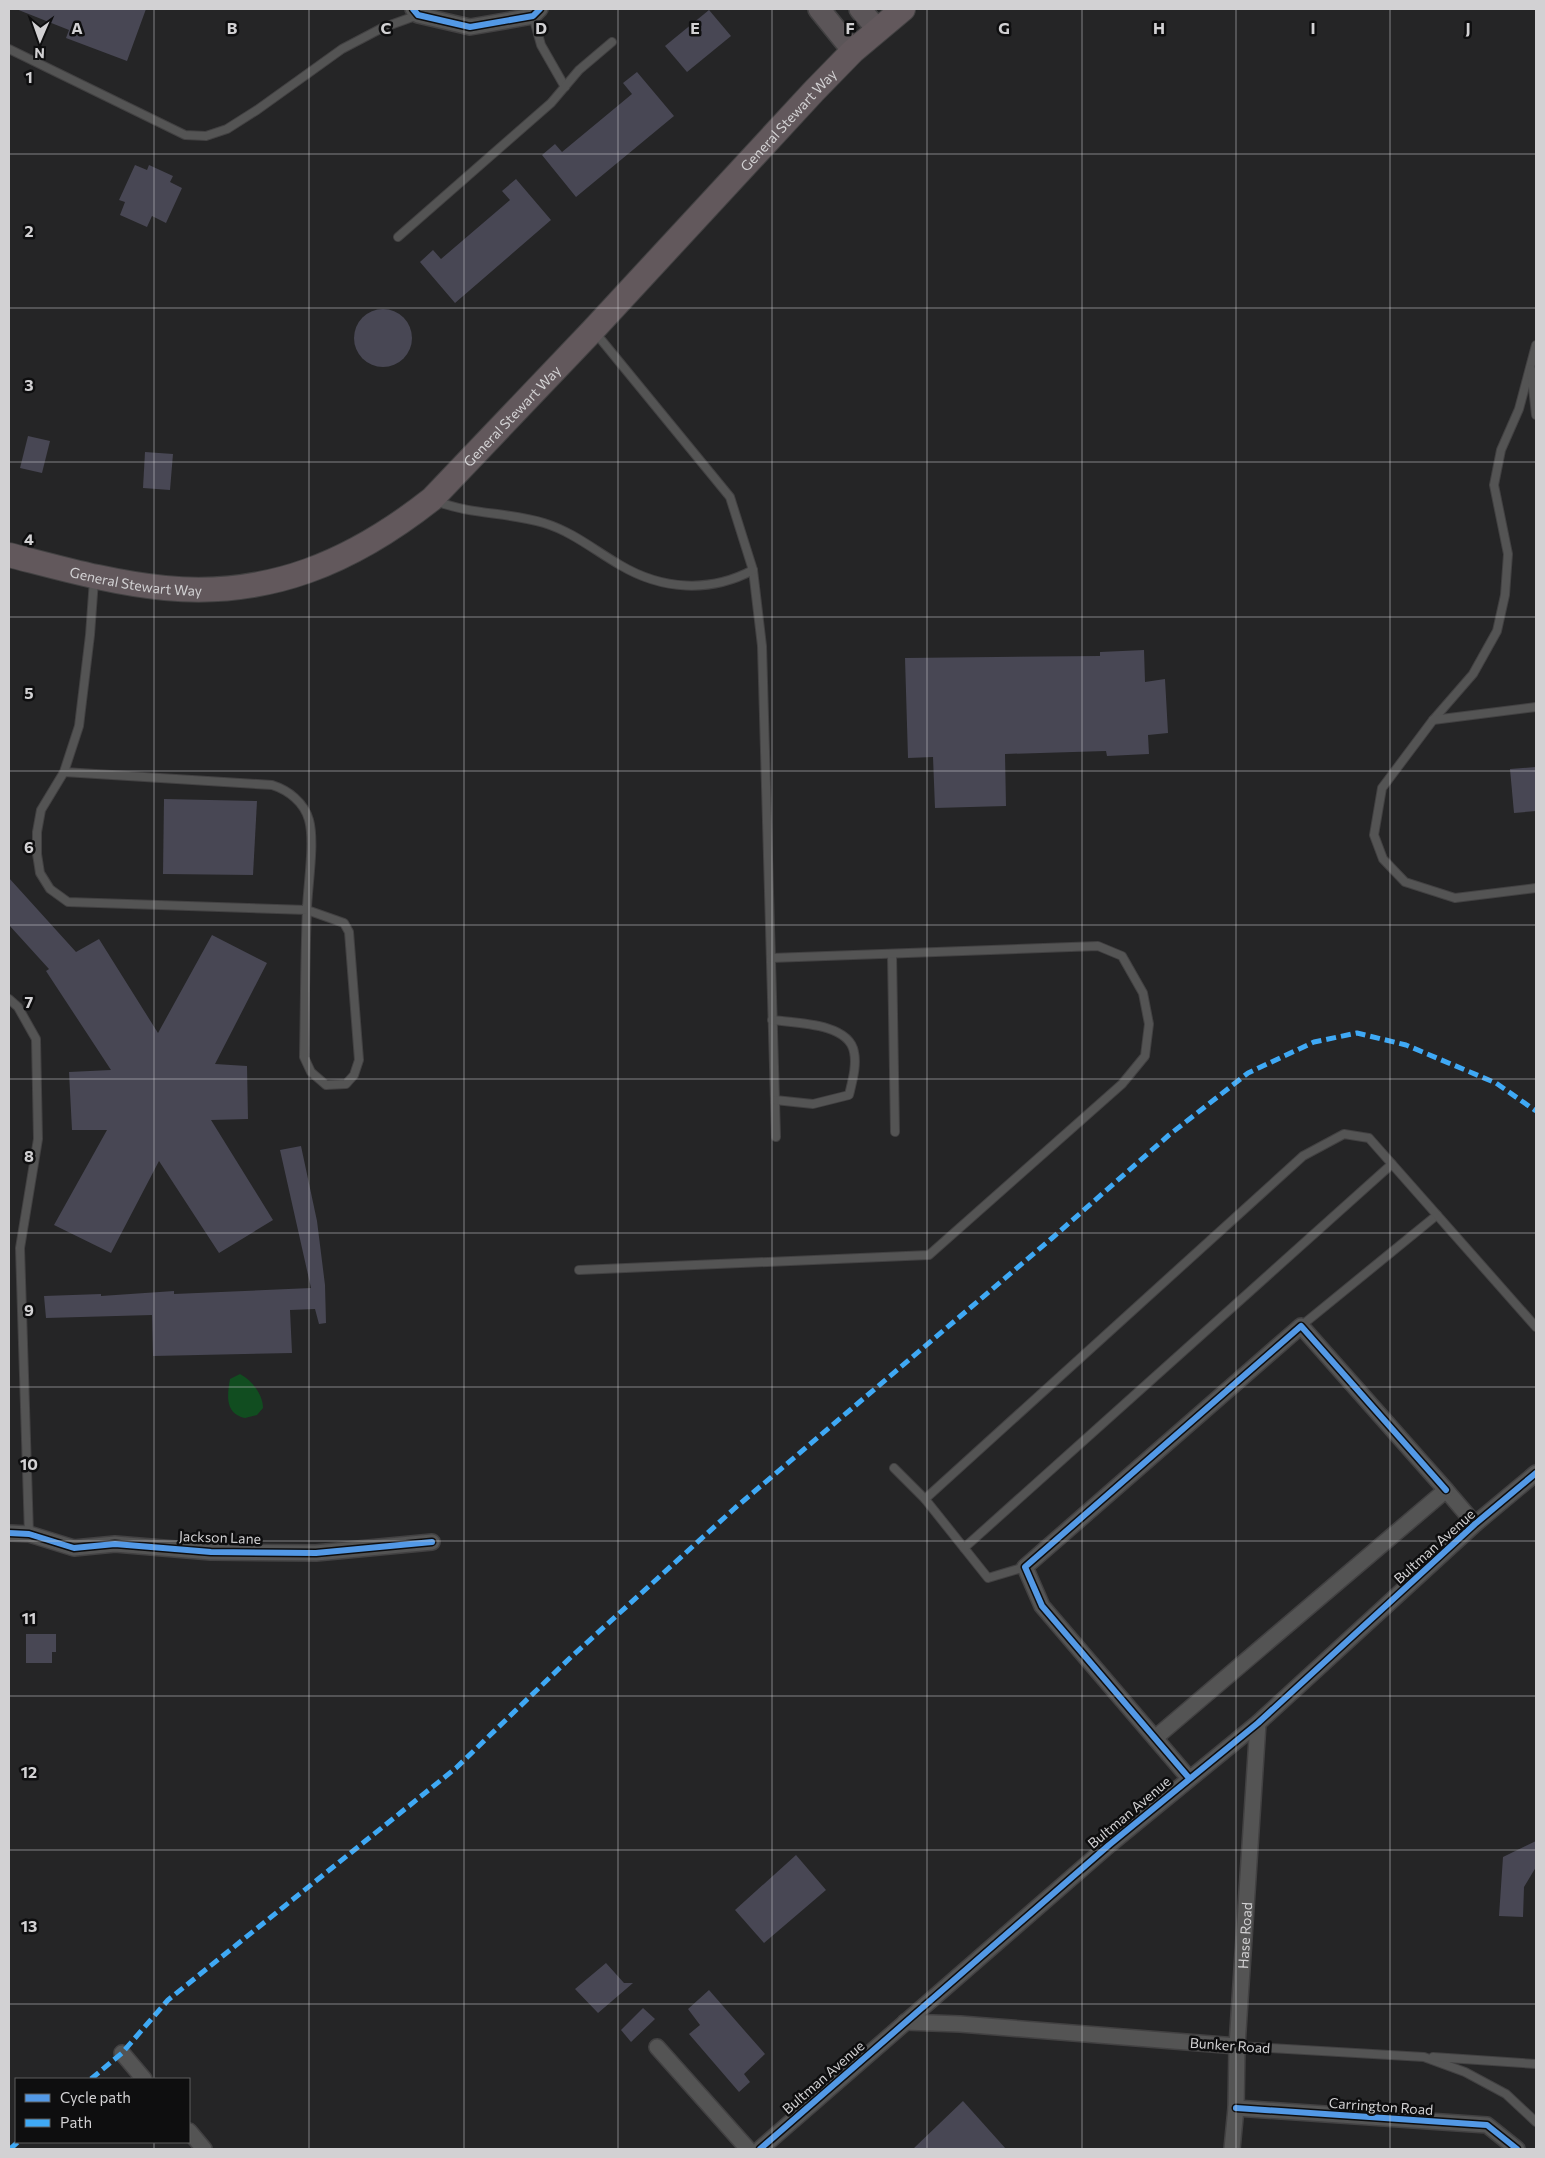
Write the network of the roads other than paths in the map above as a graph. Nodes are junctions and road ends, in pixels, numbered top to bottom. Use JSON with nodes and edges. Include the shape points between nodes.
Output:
{"nodes":[{"id":1,"x":819,"y":9,"type":"edge"},
{"id":2,"x":860,"y":9,"type":"edge"},
{"id":3,"x":903,"y":9,"type":"edge"},
{"id":4,"x":416,"y":12,"type":"edge"},
{"id":5,"x":536,"y":12,"type":"edge"},
{"id":6,"x":878,"y":30,"type":"junction"},
{"id":7,"x":612,"y":42,"type":"dead end"},
{"id":8,"x":9,"y":49,"type":"edge"},
{"id":9,"x":853,"y":51,"type":"junction"},
{"id":10,"x":565,"y":87,"type":"junction"},
{"id":11,"x":398,"y":237,"type":"dead end"},
{"id":12,"x":593,"y":330,"type":"junction"},
{"id":13,"x":1536,"y":345,"type":"edge"},
{"id":14,"x":1531,"y":364,"type":"junction"},
{"id":15,"x":1536,"y":415,"type":"edge"},
{"id":16,"x":432,"y":499,"type":"junction"},
{"id":17,"x":9,"y":555,"type":"edge"},
{"id":18,"x":753,"y":570,"type":"junction"},
{"id":19,"x":94,"y":577,"type":"junction"},
{"id":20,"x":1536,"y":707,"type":"edge"},
{"id":21,"x":1433,"y":720,"type":"junction"},
{"id":22,"x":64,"y":772,"type":"junction"},
{"id":23,"x":1536,"y":888,"type":"edge"},
{"id":24,"x":307,"y":910,"type":"junction"},
{"id":25,"x":892,"y":954,"type":"junction"},
{"id":26,"x":771,"y":958,"type":"junction"},
{"id":27,"x":9,"y":999,"type":"edge"},
{"id":28,"x":772,"y":1020,"type":"junction"},
{"id":29,"x":775,"y":1100,"type":"junction"},
{"id":30,"x":895,"y":1132,"type":"dead end"},
{"id":31,"x":776,"y":1136,"type":"dead end"},
{"id":32,"x":1392,"y":1164,"type":"junction"},
{"id":33,"x":1437,"y":1215,"type":"junction"},
{"id":34,"x":578,"y":1270,"type":"dead end"},
{"id":35,"x":1301,"y":1326,"type":"junction"},
{"id":36,"x":1536,"y":1327,"type":"edge"},
{"id":37,"x":894,"y":1468,"type":"dead end"},
{"id":38,"x":1536,"y":1473,"type":"edge"},
{"id":39,"x":1446,"y":1490,"type":"junction"},
{"id":40,"x":925,"y":1499,"type":"junction"},
{"id":41,"x":1475,"y":1524,"type":"junction"},
{"id":42,"x":9,"y":1533,"type":"edge"},
{"id":43,"x":30,"y":1534,"type":"junction"},
{"id":44,"x":432,"y":1542,"type":"dead end"},
{"id":45,"x":964,"y":1548,"type":"junction"},
{"id":46,"x":1026,"y":1566,"type":"junction"},
{"id":47,"x":1258,"y":1722,"type":"junction"},
{"id":48,"x":1155,"y":1738,"type":"junction"},
{"id":49,"x":1189,"y":1778,"type":"junction"},
{"id":50,"x":905,"y":2022,"type":"junction"},
{"id":51,"x":1237,"y":2046,"type":"junction"},
{"id":52,"x":657,"y":2047,"type":"dead end"},
{"id":53,"x":122,"y":2053,"type":"dead end"},
{"id":54,"x":1424,"y":2057,"type":"junction"},
{"id":55,"x":1536,"y":2064,"type":"edge"},
{"id":56,"x":143,"y":2078,"type":"edge"},
{"id":57,"x":1236,"y":2108,"type":"junction"},
{"id":58,"x":1536,"y":2122,"type":"edge"},
{"id":59,"x":190,"y":2132,"type":"edge"},
{"id":60,"x":204,"y":2149,"type":"edge"},
{"id":61,"x":748,"y":2149,"type":"edge"},
{"id":62,"x":760,"y":2149,"type":"edge"},
{"id":63,"x":1232,"y":2149,"type":"edge"},
{"id":64,"x":1517,"y":2149,"type":"edge"}],
"edges":[{"from":1,"to":9,"type":"main road"},
{"from":2,"to":6,"type":"main road"},
{"from":3,"to":6,"type":"main road","name":"General Stewart Way"},
{"from":4,"to":5,"type":"street","via":[[470,27]]},
{"from":4,"to":8,"type":"lane","via":[[342,49],[240,122],[206,136],[185,135]]},
{"from":5,"to":10,"type":"lane","via":[[540,45]]},
{"from":6,"to":9,"type":"main road","name":"General Stewart Way"},
{"from":7,"to":10,"type":"lane","via":[[579,70]]},
{"from":9,"to":12,"type":"main road","name":"General Stewart Way"},
{"from":10,"to":11,"type":"lane","via":[[551,103]]},
{"from":12,"to":16,"type":"main road","name":"General Stewart Way"},
{"from":12,"to":18,"type":"lane","via":[[730,497]]},
{"from":13,"to":14,"type":"lane"},
{"from":14,"to":15,"type":"lane"},
{"from":14,"to":21,"type":"lane","via":[[1518,409],[1501,450],[1494,485],[1508,554],[1498,631],[1473,674]]},
{"from":16,"to":18,"type":"lane","via":[[453,508],[543,523],[582,539],[628,569],[660,582],[701,586],[721,583]]},
{"from":16,"to":19,"type":"main road","name":"General Stewart Way","via":[[369,543],[333,562],[280,580],[222,589],[197,589],[166,588]]},
{"from":17,"to":19,"type":"main road","name":"General Stewart Way"},
{"from":18,"to":26,"type":"lane","via":[[762,646]]},
{"from":19,"to":22,"type":"lane","via":[[79,726]]},
{"from":20,"to":21,"type":"lane"},
{"from":21,"to":23,"type":"lane","via":[[1382,788],[1374,835],[1383,859],[1405,882],[1455,898]]},
{"from":22,"to":24,"type":"lane","via":[[272,784],[286,790],[298,801],[309,819]]},
{"from":22,"to":24,"type":"lane","via":[[41,810],[37,832],[40,874],[59,897],[68,902]]},
{"from":24,"to":24,"type":"lane","via":[[304,1057],[311,1072],[326,1085],[346,1084],[354,1075],[359,1060],[349,932],[344,923]]},
{"from":25,"to":26,"type":"lane"},
{"from":25,"to":30,"type":"lane"},
{"from":25,"to":34,"type":"lane","via":[[1098,946],[1122,956],[1143,993],[1149,1024],[1145,1056],[1122,1084],[929,1255]]},
{"from":26,"to":28,"type":"lane"},
{"from":27,"to":43,"type":"lane","via":[[18,1007],[36,1039],[38,1139],[20,1248]]},
{"from":28,"to":29,"type":"lane"},
{"from":28,"to":29,"type":"lane","via":[[822,1027],[844,1035],[854,1052],[848,1095],[813,1104]]},
{"from":29,"to":31,"type":"lane"},
{"from":32,"to":33,"type":"lane"},
{"from":32,"to":40,"type":"lane","via":[[1369,1138],[1344,1134],[1303,1156]]},
{"from":32,"to":45,"type":"lane"},
{"from":33,"to":35,"type":"lane"},
{"from":33,"to":36,"type":"lane"},
{"from":35,"to":39,"type":"street"},
{"from":35,"to":46,"type":"street"},
{"from":37,"to":40,"type":"lane"},
{"from":38,"to":41,"type":"street","name":"Bultman Avenue"},
{"from":39,"to":41,"type":"street"},
{"from":39,"to":48,"type":"street"},
{"from":40,"to":45,"type":"lane"},
{"from":41,"to":47,"type":"street","name":"Bultman Avenue"},
{"from":42,"to":43,"type":"street","name":"Jackson Lane"},
{"from":43,"to":44,"type":"street","name":"Jackson Lane","via":[[74,1548],[114,1544],[212,1552],[316,1553]]},
{"from":45,"to":46,"type":"lane","via":[[988,1578]]},
{"from":46,"to":48,"type":"street","via":[[1042,1606]]},
{"from":47,"to":49,"type":"street","name":"Bultman Avenue"},
{"from":47,"to":51,"type":"street","name":"Hase Road"},
{"from":48,"to":49,"type":"street"},
{"from":49,"to":50,"type":"street","name":"Bultman Avenue"},
{"from":50,"to":51,"type":"street","name":"Bunker Road"},
{"from":50,"to":62,"type":"street","name":"Bultman Avenue"},
{"from":51,"to":54,"type":"lane","name":"Bunker Road"},
{"from":51,"to":57,"type":"street","name":"Hase Road"},
{"from":52,"to":61,"type":"street"},
{"from":53,"to":56,"type":"street"},
{"from":54,"to":55,"type":"lane"},
{"from":54,"to":58,"type":"lane","name":"Bunker Road","via":[[1465,2072],[1506,2094]]},
{"from":57,"to":63,"type":"street","name":"Hase Road"},
{"from":57,"to":64,"type":"street","name":"Carrington Road","via":[[1486,2125]]},
{"from":59,"to":60,"type":"street"}]}
